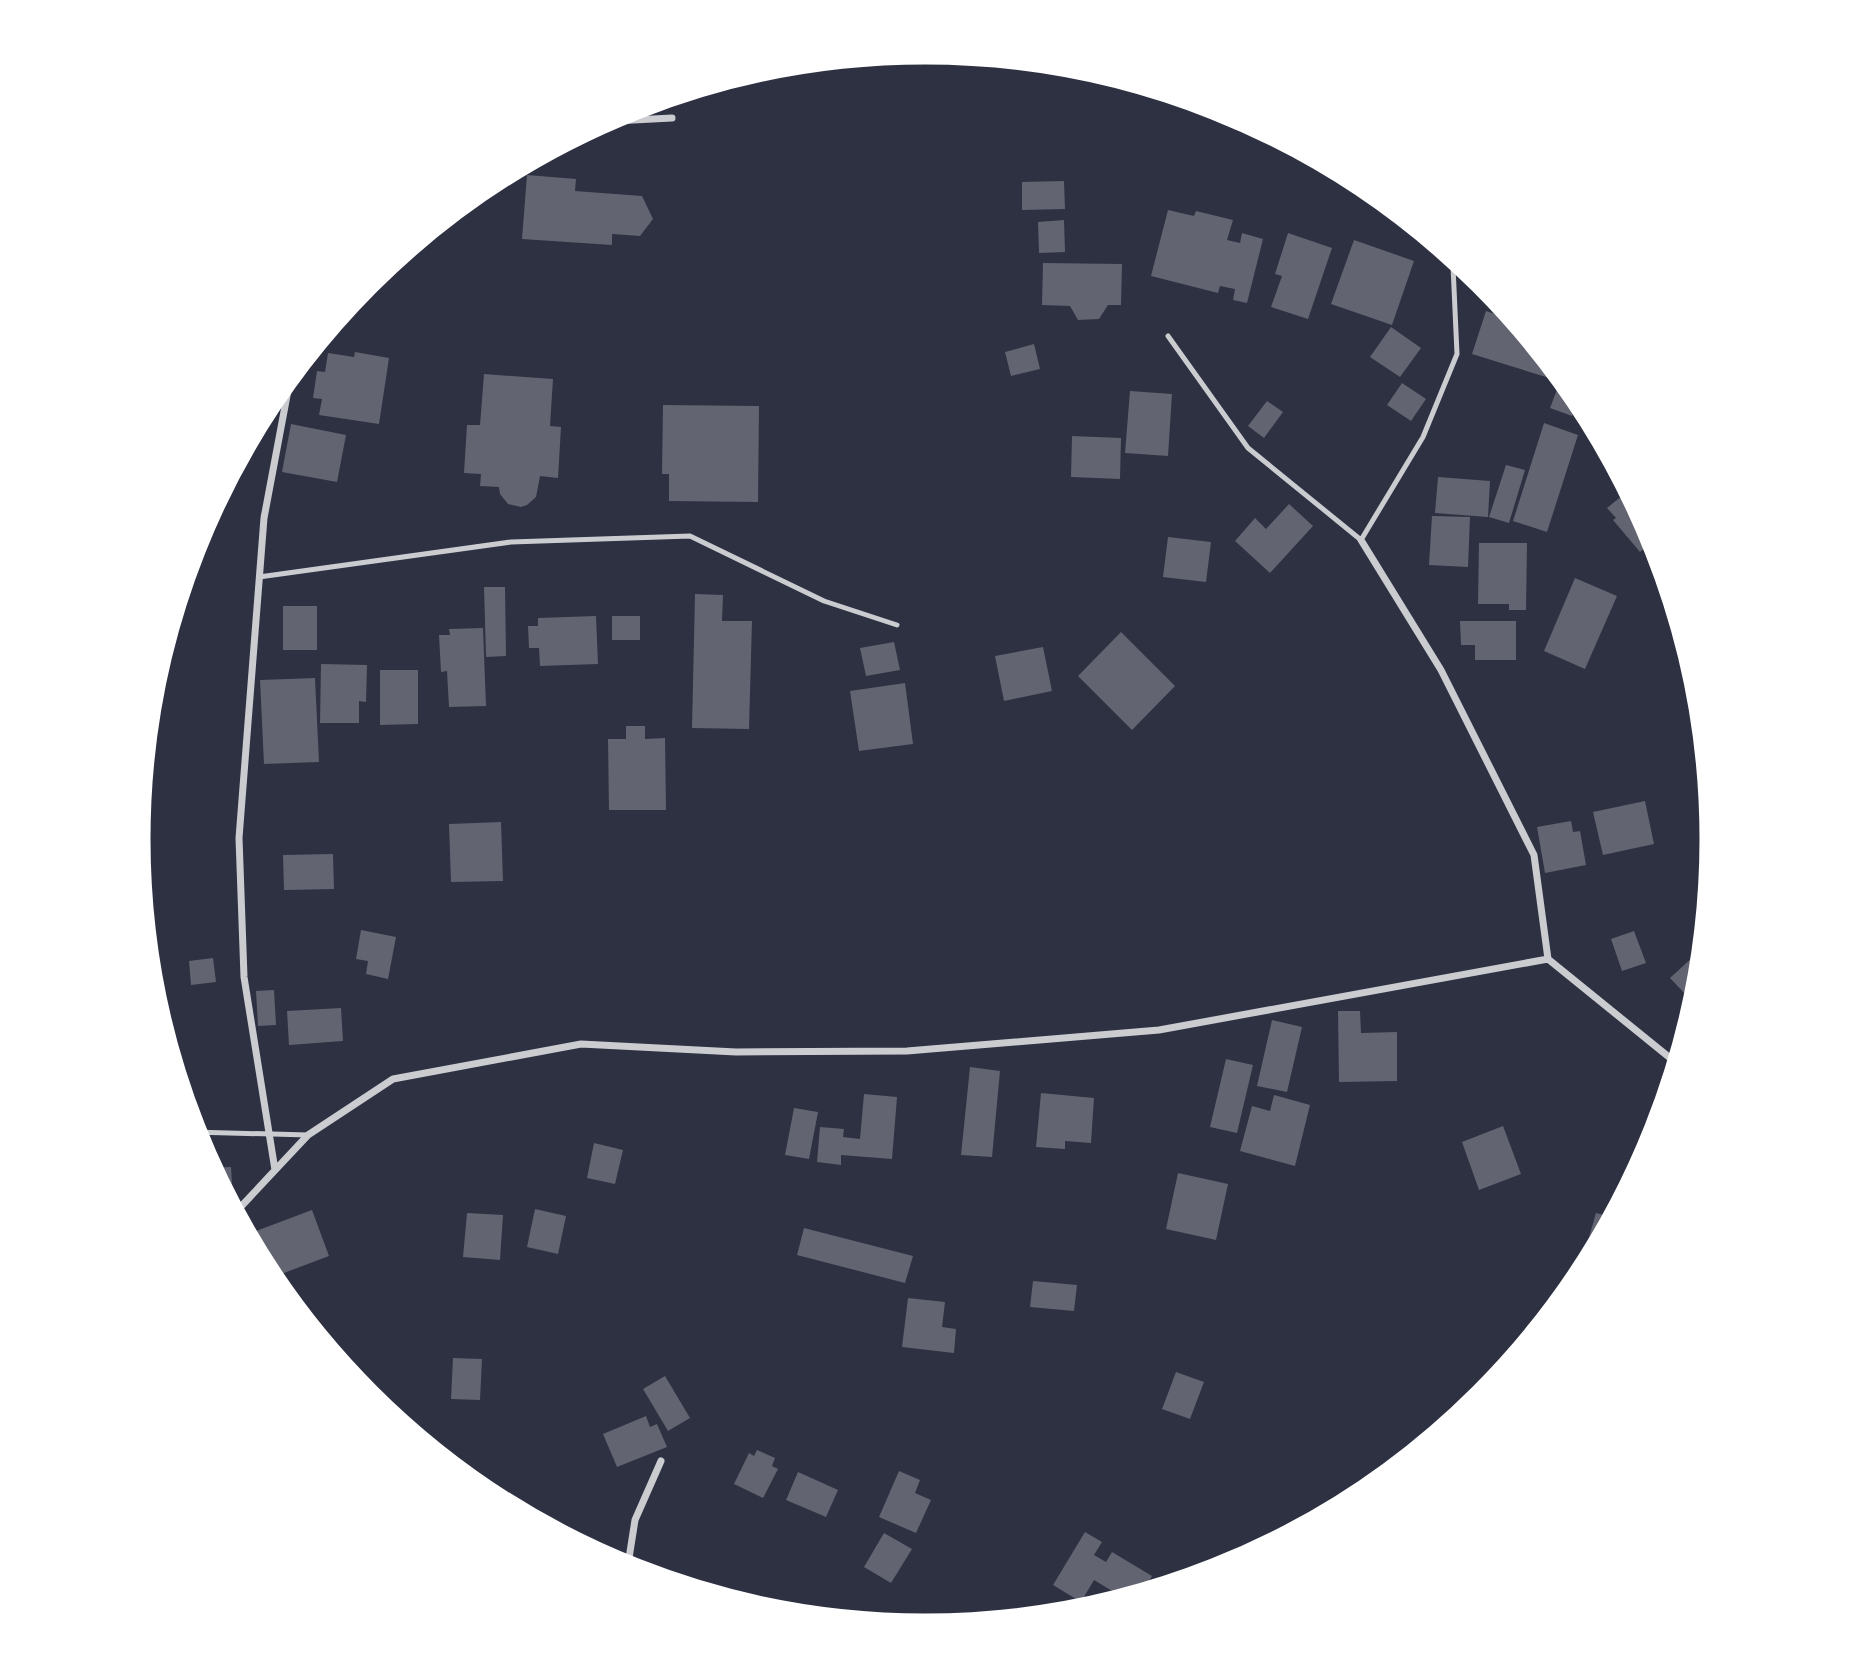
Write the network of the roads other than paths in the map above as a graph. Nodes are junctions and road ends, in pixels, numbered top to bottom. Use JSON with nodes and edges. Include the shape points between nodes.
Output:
{"nodes":[{"id":1,"x":672,"y":118,"type":"dead end"},
{"id":2,"x":624,"y":121,"type":"edge"},
{"id":3,"x":1453,"y":266,"type":"edge"},
{"id":4,"x":1168,"y":336,"type":"dead end"},
{"id":5,"x":288,"y":392,"type":"edge"},
{"id":6,"x":1361,"y":540,"type":"junction"},
{"id":7,"x":259,"y":577,"type":"junction"},
{"id":8,"x":897,"y":625,"type":"dead end"},
{"id":9,"x":1548,"y":959,"type":"junction"},
{"id":10,"x":1672,"y":1060,"type":"edge"},
{"id":11,"x":204,"y":1132,"type":"edge"},
{"id":12,"x":269,"y":1133,"type":"junction"},
{"id":13,"x":308,"y":1135,"type":"junction"},
{"id":14,"x":275,"y":1170,"type":"junction"},
{"id":15,"x":240,"y":1207,"type":"edge"},
{"id":16,"x":662,"y":1461,"type":"dead end"},
{"id":17,"x":629,"y":1559,"type":"edge"}],
"edges":[{"from":1,"to":2,"type":"street"},
{"from":3,"to":6,"type":"lane","via":[[1457,354],[1423,437]]},
{"from":4,"to":6,"type":"lane","via":[[1248,448]]},
{"from":5,"to":7,"type":"street","via":[[264,518]]},
{"from":6,"to":9,"type":"street","via":[[1441,670],[1534,855]]},
{"from":7,"to":8,"type":"lane","via":[[511,542],[690,536],[824,601]]},
{"from":7,"to":12,"type":"street","via":[[239,838],[244,977]]},
{"from":9,"to":10,"type":"street"},
{"from":9,"to":13,"type":"street","via":[[1159,1030],[907,1051],[736,1052],[581,1044],[393,1079]]},
{"from":11,"to":12,"type":"lane"},
{"from":12,"to":13,"type":"lane"},
{"from":12,"to":14,"type":"street"},
{"from":13,"to":14,"type":"street"},
{"from":14,"to":15,"type":"street"},
{"from":16,"to":17,"type":"street","via":[[635,1520]]}]}
